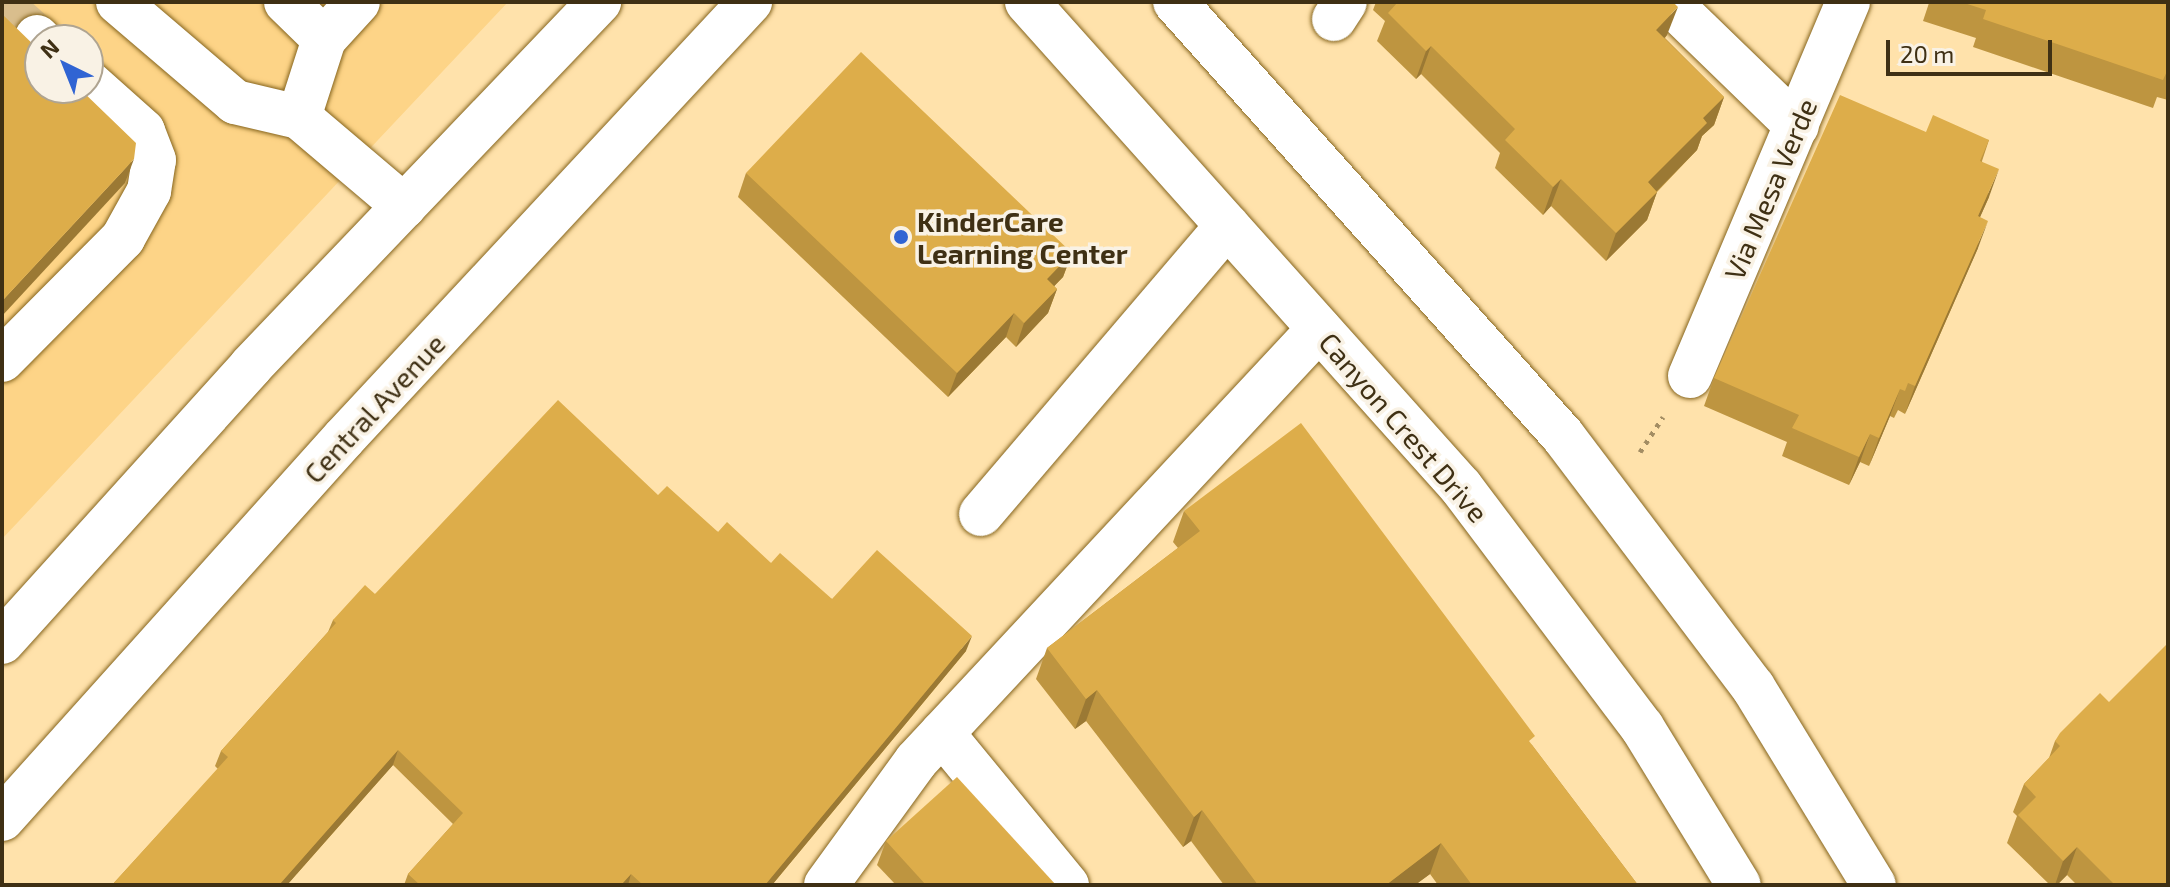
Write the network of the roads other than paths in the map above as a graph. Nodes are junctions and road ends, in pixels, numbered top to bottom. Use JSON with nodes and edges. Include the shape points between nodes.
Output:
{"nodes":[{"id":1,"x":118,"y":2,"type":"edge"},
{"id":2,"x":286,"y":2,"type":"edge"},
{"id":3,"x":358,"y":2,"type":"edge"},
{"id":4,"x":599,"y":2,"type":"edge"},
{"id":5,"x":750,"y":2,"type":"edge"},
{"id":6,"x":1027,"y":2,"type":"edge"},
{"id":7,"x":1175,"y":2,"type":"edge"},
{"id":8,"x":1669,"y":2,"type":"edge"},
{"id":9,"x":1848,"y":2,"type":"edge"},
{"id":10,"x":324,"y":39,"type":"junction"},
{"id":11,"x":104,"y":96,"type":"edge"},
{"id":12,"x":299,"y":117,"type":"junction"},
{"id":13,"x":1797,"y":126,"type":"junction"},
{"id":14,"x":404,"y":206,"type":"junction"},
{"id":15,"x":1227,"y":226,"type":"junction"},
{"id":16,"x":1319,"y":329,"type":"junction"},
{"id":17,"x":2,"y":360,"type":"edge"},
{"id":18,"x":1690,"y":376,"type":"road end"},
{"id":19,"x":981,"y":514,"type":"dead end"},
{"id":20,"x":2,"y":642,"type":"edge"},
{"id":21,"x":942,"y":733,"type":"junction"},
{"id":22,"x":2,"y":819,"type":"edge"},
{"id":23,"x":842,"y":878,"type":"edge"},
{"id":24,"x":1067,"y":885,"type":"edge"},
{"id":25,"x":1739,"y":885,"type":"edge"},
{"id":26,"x":1874,"y":885,"type":"edge"}],
"edges":[{"from":1,"to":12,"type":"main road","via":[[235,102]]},
{"from":2,"to":10,"type":"main road"},
{"from":3,"to":10,"type":"main road"},
{"from":4,"to":14,"type":"main road"},
{"from":5,"to":22,"type":"main road","name":"Central Avenue","via":[[344,438]]},
{"from":6,"to":15,"type":"main road","name":"Canyon Crest Drive"},
{"from":7,"to":26,"type":"main road","via":[[1563,436],[1753,687]]},
{"from":8,"to":13,"type":"main road"},
{"from":9,"to":13,"type":"main road","name":"Via Mesa Verde"},
{"from":10,"to":12,"type":"main road"},
{"from":11,"to":17,"type":"main road","via":[[143,131],[154,160],[149,191],[123,238]]},
{"from":12,"to":14,"type":"main road"},
{"from":13,"to":18,"type":"main road","name":"Via Mesa Verde"},
{"from":14,"to":20,"type":"main road"},
{"from":15,"to":16,"type":"main road","name":"Canyon Crest Drive"},
{"from":15,"to":19,"type":"main road"},
{"from":16,"to":21,"type":"main road"},
{"from":16,"to":25,"type":"main road","name":"Canyon Crest Drive","via":[[1480,512],[1642,727]]},
{"from":21,"to":23,"type":"main road"},
{"from":21,"to":24,"type":"main road"}]}
